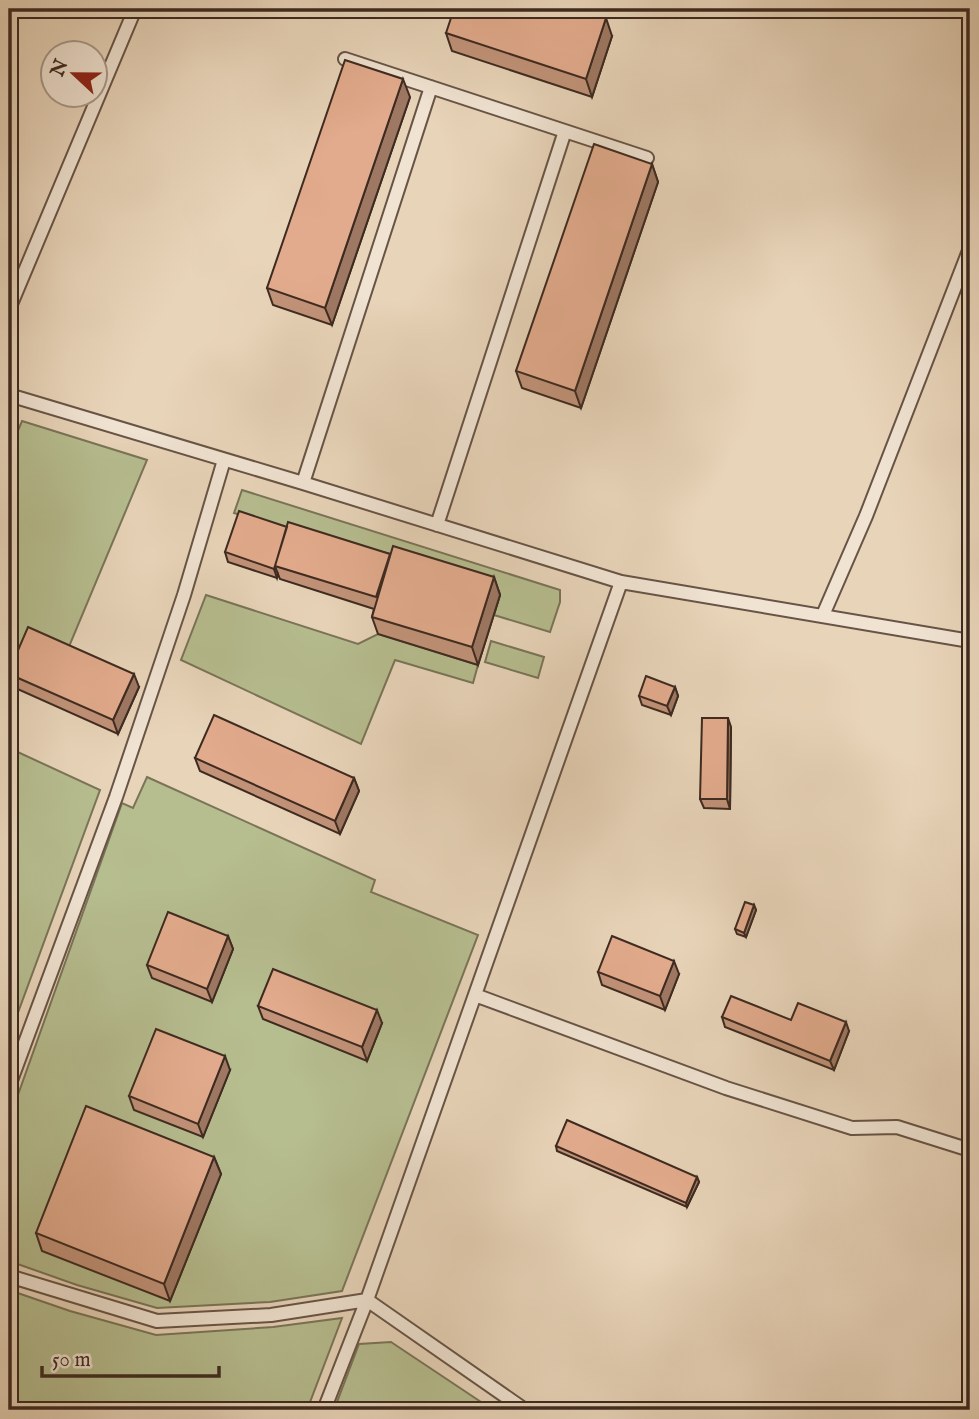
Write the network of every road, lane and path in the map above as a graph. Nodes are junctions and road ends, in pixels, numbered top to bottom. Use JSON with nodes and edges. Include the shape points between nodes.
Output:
{"nodes":[{"id":1,"x":135,"y":9,"type":"edge"},
{"id":2,"x":345,"y":59,"type":"edge"},
{"id":3,"x":431,"y":87,"type":"junction"},
{"id":4,"x":565,"y":131,"type":"junction"},
{"id":5,"x":647,"y":158,"type":"dead end"},
{"id":6,"x":970,"y":248,"type":"edge"},
{"id":7,"x":9,"y":309,"type":"edge"},
{"id":8,"x":9,"y":395,"type":"edge"},
{"id":9,"x":224,"y":460,"type":"junction"},
{"id":10,"x":303,"y":483,"type":"junction"},
{"id":11,"x":437,"y":525,"type":"junction"},
{"id":12,"x":621,"y":582,"type":"junction"},
{"id":13,"x":823,"y":615,"type":"junction"},
{"id":14,"x":970,"y":641,"type":"edge"},
{"id":15,"x":475,"y":995,"type":"junction"},
{"id":16,"x":9,"y":1086,"type":"edge"},
{"id":17,"x":970,"y":1150,"type":"edge"},
{"id":18,"x":9,"y":1276,"type":"edge"},
{"id":19,"x":367,"y":1300,"type":"junction"},
{"id":20,"x":324,"y":1410,"type":"edge"},
{"id":21,"x":525,"y":1410,"type":"edge"}],
"edges":[{"from":1,"to":7,"type":"lane"},
{"from":2,"to":3,"type":"lane"},
{"from":3,"to":4,"type":"lane"},
{"from":3,"to":10,"type":"lane"},
{"from":4,"to":5,"type":"lane"},
{"from":4,"to":11,"type":"lane"},
{"from":6,"to":13,"type":"lane"},
{"from":8,"to":9,"type":"lane"},
{"from":9,"to":10,"type":"lane"},
{"from":9,"to":16,"type":"lane","via":[[116,797]]},
{"from":10,"to":11,"type":"lane"},
{"from":11,"to":12,"type":"lane"},
{"from":12,"to":13,"type":"lane"},
{"from":12,"to":15,"type":"lane"},
{"from":13,"to":14,"type":"lane"},
{"from":15,"to":17,"type":"lane","via":[[726,1088],[852,1128],[897,1127]]},
{"from":15,"to":19,"type":"lane"},
{"from":18,"to":19,"type":"lane","via":[[157,1321],[271,1315]]},
{"from":19,"to":20,"type":"lane"},
{"from":19,"to":21,"type":"lane"}]}
